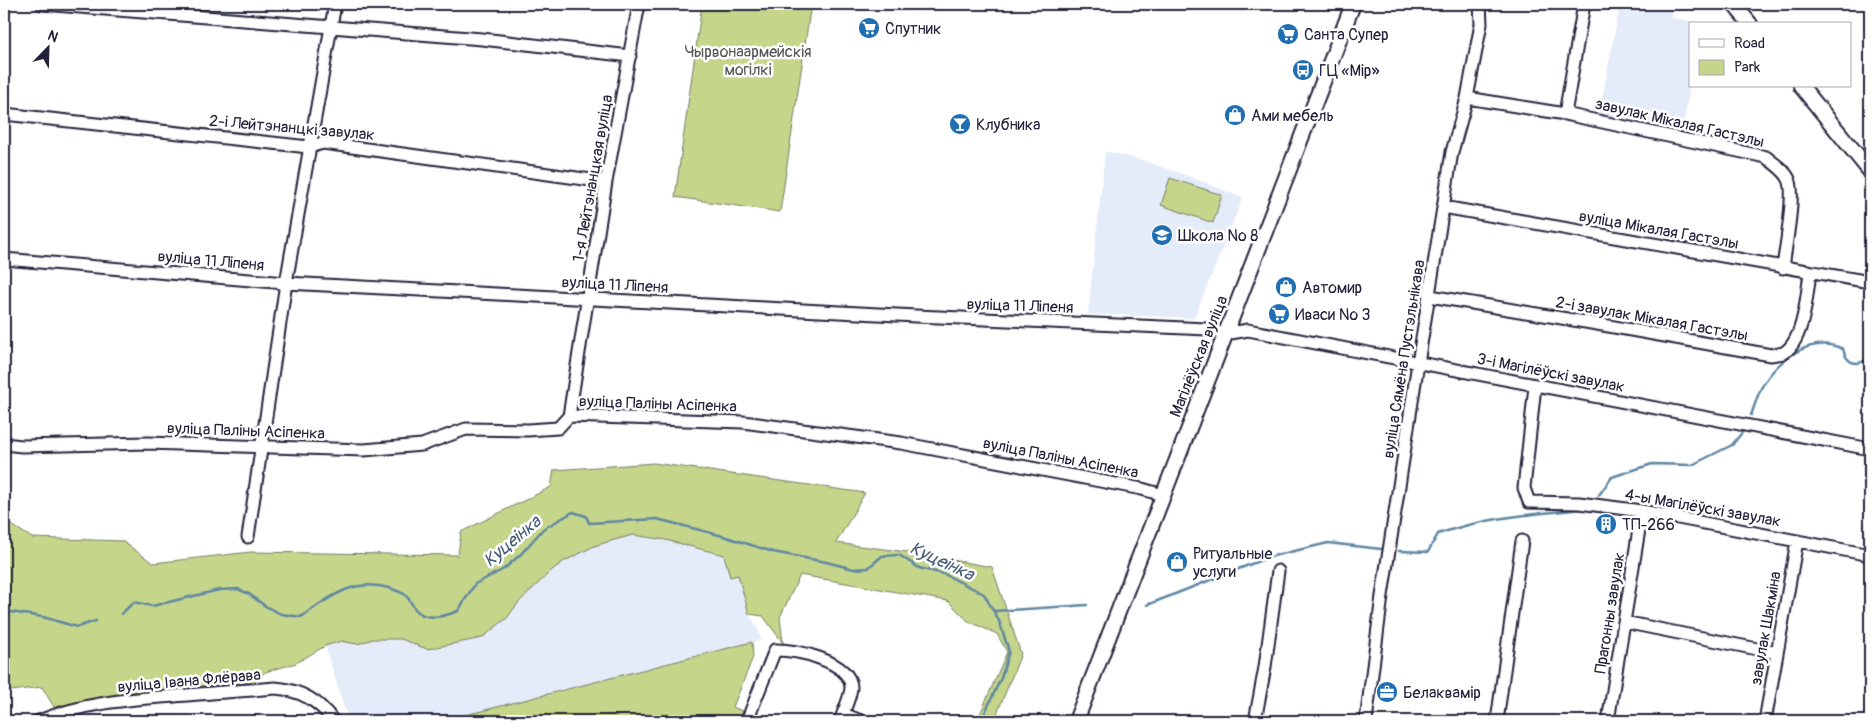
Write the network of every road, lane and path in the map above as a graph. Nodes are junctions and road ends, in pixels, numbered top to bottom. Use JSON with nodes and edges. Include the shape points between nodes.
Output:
{"nodes":[{"id":1,"x":42,"y":4,"type":"edge"},
{"id":2,"x":335,"y":4,"type":"edge"},
{"id":3,"x":639,"y":4,"type":"edge"},
{"id":4,"x":1353,"y":4,"type":"edge"},
{"id":5,"x":1480,"y":4,"type":"edge"},
{"id":6,"x":1584,"y":4,"type":"edge"},
{"id":7,"x":1734,"y":4,"type":"edge"},
{"id":8,"x":1748,"y":22,"type":"edge"},
{"id":9,"x":331,"y":28,"type":"junction"},
{"id":10,"x":630,"y":56,"type":"junction"},
{"id":11,"x":1803,"y":88,"type":"edge"},
{"id":12,"x":1467,"y":98,"type":"junction"},
{"id":13,"x":4,"y":114,"type":"edge"},
{"id":14,"x":1565,"y":114,"type":"junction"},
{"id":15,"x":309,"y":147,"type":"junction"},
{"id":16,"x":1870,"y":171,"type":"edge"},
{"id":17,"x":606,"y":182,"type":"junction"},
{"id":18,"x":1443,"y":207,"type":"junction"},
{"id":19,"x":4,"y":259,"type":"edge"},
{"id":20,"x":1782,"y":268,"type":"junction"},
{"id":21,"x":1810,"y":272,"type":"junction"},
{"id":22,"x":1870,"y":282,"type":"edge"},
{"id":23,"x":286,"y":283,"type":"junction"},
{"id":24,"x":1430,"y":296,"type":"junction"},
{"id":25,"x":588,"y":298,"type":"junction"},
{"id":26,"x":1225,"y":334,"type":"junction"},
{"id":27,"x":1418,"y":363,"type":"junction"},
{"id":28,"x":1535,"y":386,"type":"junction"},
{"id":29,"x":570,"y":416,"type":"junction"},
{"id":30,"x":4,"y":444,"type":"edge"},
{"id":31,"x":261,"y":447,"type":"junction"},
{"id":32,"x":1870,"y":449,"type":"edge"},
{"id":33,"x":1163,"y":495,"type":"junction"},
{"id":34,"x":1642,"y":511,"type":"junction"},
{"id":35,"x":248,"y":537,"type":"dead end"},
{"id":36,"x":1522,"y":541,"type":"dead end"},
{"id":37,"x":1797,"y":541,"type":"junction"},
{"id":38,"x":1870,"y":555,"type":"edge"},
{"id":39,"x":1278,"y":571,"type":"dead end"},
{"id":40,"x":1624,"y":622,"type":"junction"},
{"id":41,"x":1777,"y":653,"type":"junction"},
{"id":42,"x":841,"y":718,"type":"edge"},
{"id":43,"x":39,"y":721,"type":"edge"},
{"id":44,"x":333,"y":721,"type":"edge"},
{"id":45,"x":747,"y":721,"type":"edge"},
{"id":46,"x":861,"y":721,"type":"edge"},
{"id":47,"x":1076,"y":721,"type":"edge"},
{"id":48,"x":1255,"y":721,"type":"edge"},
{"id":49,"x":1366,"y":721,"type":"edge"},
{"id":50,"x":1497,"y":721,"type":"edge"},
{"id":51,"x":1608,"y":721,"type":"edge"},
{"id":52,"x":1765,"y":721,"type":"edge"}],
"edges":[{"from":1,"to":9,"type":"street"},
{"from":2,"to":9,"type":"street"},
{"from":3,"to":10,"type":"street","name":"1-я Лейтэнанцкая вуліца"},
{"from":4,"to":26,"type":"main road","name":"Магілёўская вуліца"},
{"from":5,"to":12,"type":"street","name":"вуліца Сямёна Пустэльнікава","via":[[1481,24]]},
{"from":6,"to":14,"type":"street"},
{"from":7,"to":8,"type":"main road"},
{"from":9,"to":10,"type":"street","via":[[482,39]]},
{"from":9,"to":15,"type":"street"},
{"from":10,"to":17,"type":"street","name":"1-я Лейтэнанцкая вуліца"},
{"from":11,"to":16,"type":"main road"},
{"from":12,"to":14,"type":"street","name":"завулак Мікалая Гастэлы"},
{"from":12,"to":18,"type":"street","name":"вуліца Сямёна Пустэльнікава","via":[[1452,152]]},
{"from":13,"to":15,"type":"street","name":"2-і Лейтэнанцкі завулак"},
{"from":14,"to":20,"type":"street","name":"завулак Мікалая Гастэлы","via":[[1766,157],[1790,180],[1790,210]]},
{"from":15,"to":17,"type":"street","name":"2-і Лейтэнанцкі завулак","via":[[323,143]]},
{"from":15,"to":23,"type":"street"},
{"from":17,"to":25,"type":"street","name":"1-я Лейтэнанцкая вуліца"},
{"from":18,"to":20,"type":"street","name":"вуліца Мікалая Гастэлы"},
{"from":18,"to":24,"type":"street","name":"вуліца Сямёна Пустэльнікава"},
{"from":19,"to":23,"type":"street","name":"вуліца 11 Ліпеня"},
{"from":20,"to":21,"type":"street","name":"вуліца Мікалая Гастэлы"},
{"from":21,"to":22,"type":"street","name":"вуліца Мікалая Гастэлы"},
{"from":21,"to":24,"type":"street","name":"2-і завулак Мікалая Гастэлы","via":[[1797,335],[1783,353],[1771,355]]},
{"from":23,"to":25,"type":"street","name":"вуліца 11 Ліпеня"},
{"from":23,"to":31,"type":"street"},
{"from":24,"to":27,"type":"street","name":"вуліца Сямёна Пустэльнікава"},
{"from":25,"to":26,"type":"street","name":"вуліца 11 Ліпеня","via":[[1207,329]]},
{"from":25,"to":29,"type":"street","name":"1-я Лейтэнанцкая вуліца"},
{"from":26,"to":27,"type":"street","name":"3-і Магілёўскі завулак","via":[[1248,330]]},
{"from":26,"to":33,"type":"main road","name":"Магілёўская вуліца"},
{"from":27,"to":28,"type":"street","name":"3-і Магілёўскі завулак"},
{"from":27,"to":49,"type":"street","name":"вуліца Сямёна Пустэльнікава"},
{"from":28,"to":32,"type":"street","name":"3-і Магілёўскі завулак"},
{"from":28,"to":34,"type":"street","name":"4-ы Магілёўскі завулак","via":[[1524,488],[1529,502],[1579,503]]},
{"from":29,"to":31,"type":"street","name":"вуліца Паліны Асіпенка","via":[[558,428],[466,429],[422,445],[364,450]]},
{"from":29,"to":33,"type":"street","name":"вуліца Паліны Асіпенка","via":[[743,422],[891,442]]},
{"from":30,"to":31,"type":"street","name":"вуліца Паліны Асіпенка","via":[[148,443]]},
{"from":31,"to":35,"type":"street"},
{"from":33,"to":47,"type":"main road","name":"Магілёўская вуліца"},
{"from":34,"to":37,"type":"street","name":"4-ы Магілёўскі завулак"},
{"from":34,"to":40,"type":"street","name":"Прагонны завулак"},
{"from":36,"to":50,"type":"street"},
{"from":37,"to":38,"type":"street","name":"4-ы Магілёўскі завулак"},
{"from":37,"to":41,"type":"street","name":"завулак Шакміна"},
{"from":39,"to":48,"type":"street"},
{"from":40,"to":41,"type":"street"},
{"from":40,"to":51,"type":"street","name":"Прагонны завулак"},
{"from":41,"to":52,"type":"street","name":"завулак Шакміна"},
{"from":42,"to":45,"type":"street","via":[[851,688],[847,676],[832,663],[775,650]]},
{"from":42,"to":46,"type":"street"},
{"from":43,"to":44,"type":"street","name":"вуліца Івана Флёрава","via":[[92,705],[275,688],[307,696]]}]}
